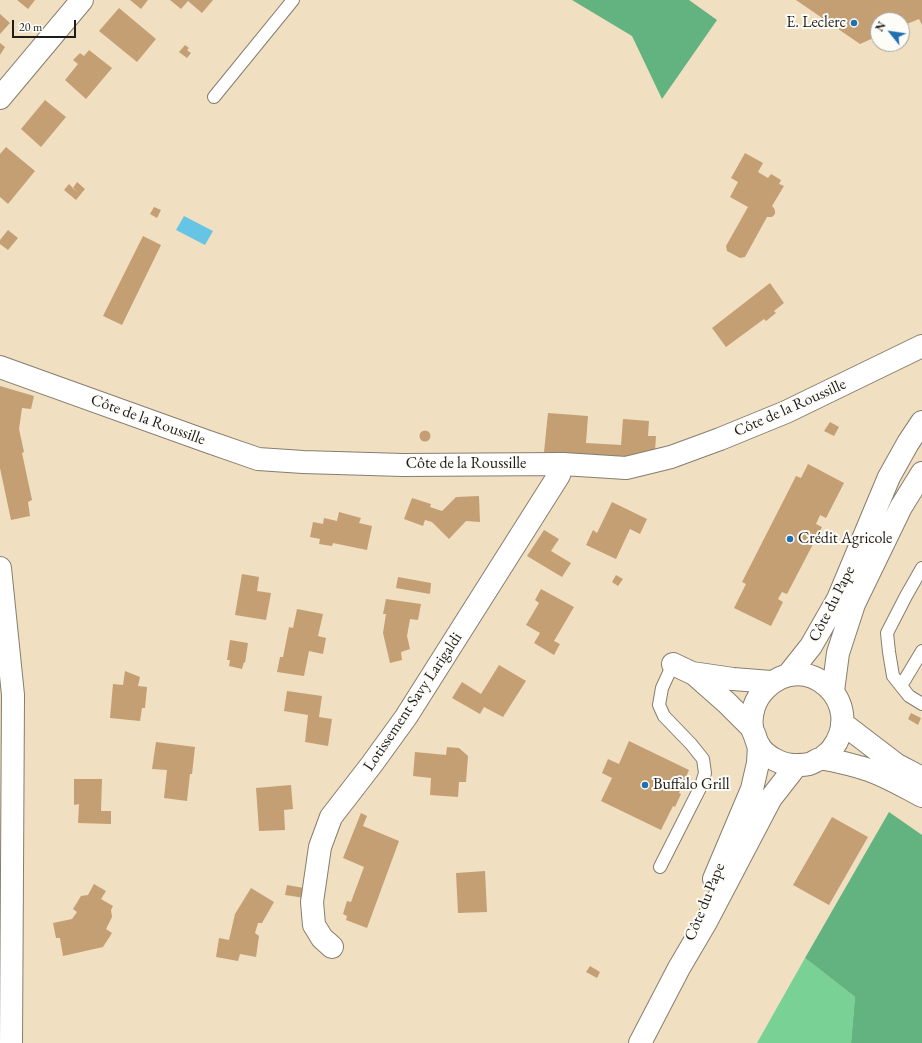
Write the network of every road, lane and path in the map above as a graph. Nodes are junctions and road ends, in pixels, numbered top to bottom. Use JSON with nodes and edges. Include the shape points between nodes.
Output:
{"nodes":[{"id":1,"x":82,"y":0,"type":"edge"},
{"id":2,"x":293,"y":0,"type":"edge"},
{"id":3,"x":214,"y":97,"type":"dead end"},
{"id":4,"x":0,"y":98,"type":"edge"},
{"id":5,"x":922,"y":346,"type":"edge"},
{"id":6,"x":0,"y":367,"type":"edge"},
{"id":7,"x":922,"y":422,"type":"edge"},
{"id":8,"x":563,"y":464,"type":"junction"},
{"id":9,"x":922,"y":473,"type":"edge"},
{"id":10,"x":0,"y":568,"type":"edge"},
{"id":11,"x":922,"y":568,"type":"edge"},
{"id":12,"x":922,"y":651,"type":"edge"},
{"id":13,"x":682,"y":668,"type":"junction"},
{"id":14,"x":780,"y":678,"type":"junction"},
{"id":15,"x":901,"y":686,"type":"junction"},
{"id":16,"x":833,"y":691,"type":"junction"},
{"id":17,"x":922,"y":704,"type":"edge"},
{"id":18,"x":842,"y":723,"type":"junction"},
{"id":19,"x":755,"y":737,"type":"junction"},
{"id":20,"x":821,"y":759,"type":"junction"},
{"id":21,"x":796,"y":766,"type":"junction"},
{"id":22,"x":922,"y":778,"type":"edge"},
{"id":23,"x":922,"y":796,"type":"edge"},
{"id":24,"x":660,"y":867,"type":"dead end"},
{"id":25,"x":332,"y":947,"type":"dead end"},
{"id":26,"x":679,"y":968,"type":"junction"},
{"id":27,"x":11,"y":1043,"type":"edge"},
{"id":28,"x":640,"y":1043,"type":"edge"}],
"edges":[{"from":1,"to":4,"type":"street"},
{"from":2,"to":3,"type":"lane"},
{"from":5,"to":8,"type":"street","name":"Côte de la Roussille","via":[[786,412],[671,457],[626,468]]},
{"from":6,"to":8,"type":"street","name":"Côte de la Roussille","via":[[258,459],[403,464]]},
{"from":7,"to":14,"type":"street","name":"Côte du Pape","via":[[890,477],[838,599],[811,646]]},
{"from":8,"to":25,"type":"street","name":"Lotissement Savy Larigaldi","via":[[559,475],[406,717],[331,817],[320,847],[312,902],[314,925],[322,938]]},
{"from":9,"to":16,"type":"street","name":"Côte du Pape","via":[[901,507],[854,604],[838,653]]},
{"from":10,"to":27,"type":"street","via":[[13,695]]},
{"from":11,"to":15,"type":"lane","via":[[887,633],[893,676]]},
{"from":12,"to":15,"type":"lane"},
{"from":13,"to":14,"type":"street","via":[[733,679]]},
{"from":13,"to":19,"type":"street","via":[[727,703]]},
{"from":13,"to":24,"type":"lane","via":[[662,688],[659,705],[664,716],[703,759],[705,772],[701,786]]},
{"from":14,"to":16,"type":"street","via":[[800,674],[824,683]]},
{"from":14,"to":19,"type":"street","via":[[759,694],[752,711]]},
{"from":15,"to":17,"type":"lane","via":[[909,696]]},
{"from":16,"to":18,"type":"street","via":[[839,701]]},
{"from":18,"to":20,"type":"street","via":[[839,737],[832,750]]},
{"from":18,"to":22,"type":"street","via":[[897,765]]},
{"from":19,"to":21,"type":"street","via":[[769,756],[782,763]]},
{"from":19,"to":26,"type":"street","name":"Côte du Pape","via":[[758,763],[752,789],[695,919]]},
{"from":20,"to":21,"type":"street"},
{"from":20,"to":23,"type":"street","via":[[861,767]]},
{"from":21,"to":26,"type":"street","name":"Côte du Pape","via":[[771,798]]},
{"from":26,"to":28,"type":"street","name":"Côte du Pape"}]}
